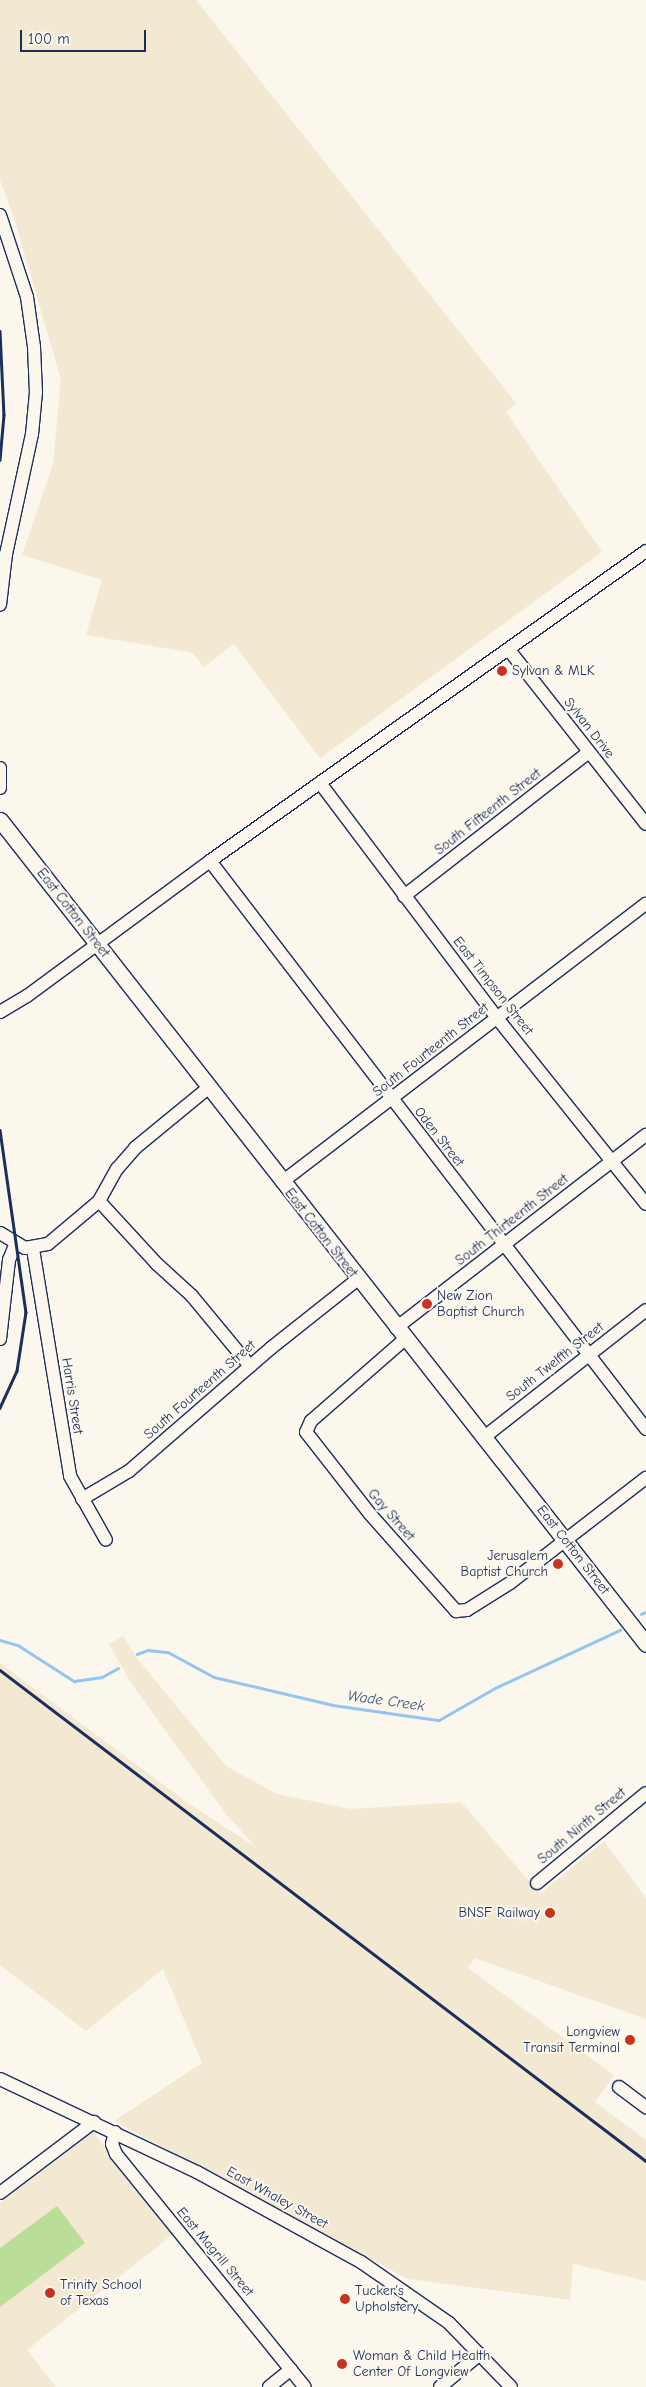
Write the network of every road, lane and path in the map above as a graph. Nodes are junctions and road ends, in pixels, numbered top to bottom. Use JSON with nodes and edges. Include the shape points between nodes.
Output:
{"nodes":[{"id":1,"x":0,"y":215,"type":"edge"},
{"id":2,"x":646,"y":551,"type":"edge"},
{"id":3,"x":0,"y":605,"type":"edge"},
{"id":4,"x":509,"y":650,"type":"junction"},
{"id":5,"x":589,"y":752,"type":"junction"},
{"id":6,"x":0,"y":768,"type":"edge"},
{"id":7,"x":320,"y":783,"type":"junction"},
{"id":8,"x":0,"y":788,"type":"edge"},
{"id":9,"x":0,"y":820,"type":"edge"},
{"id":10,"x":646,"y":824,"type":"edge"},
{"id":11,"x":210,"y":861,"type":"junction"},
{"id":12,"x":404,"y":896,"type":"junction"},
{"id":13,"x":646,"y":904,"type":"edge"},
{"id":14,"x":97,"y":944,"type":"junction"},
{"id":15,"x":0,"y":1012,"type":"edge"},
{"id":16,"x":498,"y":1018,"type":"junction"},
{"id":17,"x":208,"y":1088,"type":"junction"},
{"id":18,"x":392,"y":1100,"type":"junction"},
{"id":19,"x":646,"y":1135,"type":"edge"},
{"id":20,"x":612,"y":1161,"type":"junction"},
{"id":21,"x":282,"y":1182,"type":"junction"},
{"id":22,"x":99,"y":1201,"type":"junction"},
{"id":23,"x":646,"y":1204,"type":"edge"},
{"id":24,"x":0,"y":1232,"type":"edge"},
{"id":25,"x":15,"y":1245,"type":"junction"},
{"id":26,"x":505,"y":1247,"type":"junction"},
{"id":27,"x":33,"y":1249,"type":"junction"},
{"id":28,"x":358,"y":1279,"type":"junction"},
{"id":29,"x":646,"y":1310,"type":"edge"},
{"id":30,"x":401,"y":1333,"type":"junction"},
{"id":31,"x":0,"y":1339,"type":"edge"},
{"id":32,"x":588,"y":1355,"type":"junction"},
{"id":33,"x":250,"y":1366,"type":"junction"},
{"id":34,"x":646,"y":1429,"type":"edge"},
{"id":35,"x":305,"y":1430,"type":"joint"},
{"id":36,"x":483,"y":1438,"type":"junction"},
{"id":37,"x":646,"y":1478,"type":"edge"},
{"id":38,"x":82,"y":1499,"type":"junction"},
{"id":39,"x":564,"y":1539,"type":"junction"},
{"id":40,"x":106,"y":1540,"type":"dead end"},
{"id":41,"x":646,"y":1644,"type":"edge"},
{"id":42,"x":646,"y":1792,"type":"edge"},
{"id":43,"x":537,"y":1883,"type":"dead end"},
{"id":44,"x":0,"y":2079,"type":"edge"},
{"id":45,"x":619,"y":2087,"type":"dead end"},
{"id":46,"x":646,"y":2107,"type":"edge"},
{"id":47,"x":94,"y":2122,"type":"junction"},
{"id":48,"x":115,"y":2132,"type":"junction"},
{"id":49,"x":0,"y":2193,"type":"edge"},
{"id":50,"x":480,"y":2354,"type":"junction"},
{"id":51,"x":291,"y":2369,"type":"junction"},
{"id":52,"x":269,"y":2387,"type":"edge"},
{"id":53,"x":305,"y":2387,"type":"edge"},
{"id":54,"x":440,"y":2387,"type":"edge"},
{"id":55,"x":511,"y":2387,"type":"edge"}],
"edges":[{"from":1,"to":3,"type":"street","via":[[27,297],[36,392],[32,434],[6,554]]},
{"from":2,"to":4,"type":"street"},
{"from":4,"to":5,"type":"street","name":"Sylvan Drive"},
{"from":4,"to":7,"type":"street"},
{"from":5,"to":10,"type":"street","name":"Sylvan Drive"},
{"from":5,"to":12,"type":"street","name":"South Fifteenth Street"},
{"from":6,"to":8,"type":"street"},
{"from":7,"to":11,"type":"street"},
{"from":7,"to":12,"type":"street","name":"East Timpson Street"},
{"from":9,"to":14,"type":"main road","name":"East Cotton Street"},
{"from":11,"to":14,"type":"street"},
{"from":11,"to":18,"type":"street","name":"Oden Street"},
{"from":12,"to":16,"type":"street","name":"East Timpson Street"},
{"from":13,"to":16,"type":"street","name":"South Fourteenth Street"},
{"from":14,"to":15,"type":"street"},
{"from":14,"to":17,"type":"main road","name":"East Cotton Street"},
{"from":16,"to":18,"type":"street","name":"South Fourteenth Street"},
{"from":16,"to":20,"type":"street","name":"East Timpson Street"},
{"from":17,"to":21,"type":"main road","name":"East Cotton Street"},
{"from":17,"to":22,"type":"street","via":[[129,1154]]},
{"from":18,"to":21,"type":"street","name":"South Fourteenth Street"},
{"from":18,"to":26,"type":"street","name":"Oden Street"},
{"from":19,"to":20,"type":"street","name":"South Thirteenth Street"},
{"from":20,"to":23,"type":"street","name":"East Timpson Street"},
{"from":20,"to":26,"type":"street","name":"South Thirteenth Street"},
{"from":21,"to":28,"type":"main road","name":"East Cotton Street"},
{"from":22,"to":27,"type":"street","via":[[53,1241]]},
{"from":22,"to":33,"type":"street","via":[[157,1264],[192,1296]]},
{"from":24,"to":25,"type":"street"},
{"from":25,"to":27,"type":"street"},
{"from":25,"to":31,"type":"street","via":[[9,1260]]},
{"from":26,"to":30,"type":"street","name":"South Thirteenth Street"},
{"from":26,"to":32,"type":"street","name":"Oden Street"},
{"from":27,"to":38,"type":"street","name":"Harris Street","via":[[68,1466]]},
{"from":28,"to":30,"type":"main road","name":"East Cotton Street"},
{"from":28,"to":33,"type":"street","name":"South Fourteenth Street"},
{"from":29,"to":32,"type":"street","name":"South Twelfth Street"},
{"from":30,"to":35,"type":"street","name":"South Thirteenth Street"},
{"from":30,"to":36,"type":"main road","name":"East Cotton Street"},
{"from":32,"to":34,"type":"street","name":"Oden Street"},
{"from":32,"to":36,"type":"street","name":"South Twelfth Street"},
{"from":33,"to":38,"type":"street","name":"South Fourteenth Street","via":[[129,1471]]},
{"from":35,"to":39,"type":"street","name":"Gay Street","via":[[370,1514],[452,1608],[460,1612],[510,1582]]},
{"from":36,"to":39,"type":"main road","name":"East Cotton Street"},
{"from":37,"to":39,"type":"street"},
{"from":38,"to":40,"type":"street","name":"Harris Street"},
{"from":39,"to":41,"type":"main road","name":"East Cotton Street"},
{"from":42,"to":43,"type":"street","name":"South Ninth Street"},
{"from":44,"to":47,"type":"street","name":"East Whaley Street"},
{"from":45,"to":46,"type":"street"},
{"from":47,"to":48,"type":"street","name":"East Whaley Street"},
{"from":47,"to":49,"type":"street"},
{"from":48,"to":50,"type":"street","name":"East Whaley Street","via":[[231,2189],[370,2267],[434,2311]]},
{"from":48,"to":51,"type":"street","name":"East Magrill Street","via":[[112,2144],[116,2154]]},
{"from":50,"to":54,"type":"street"},
{"from":50,"to":55,"type":"street","name":"East Whaley Street"},
{"from":51,"to":52,"type":"street"},
{"from":51,"to":53,"type":"street","name":"East Magrill Street"}]}
